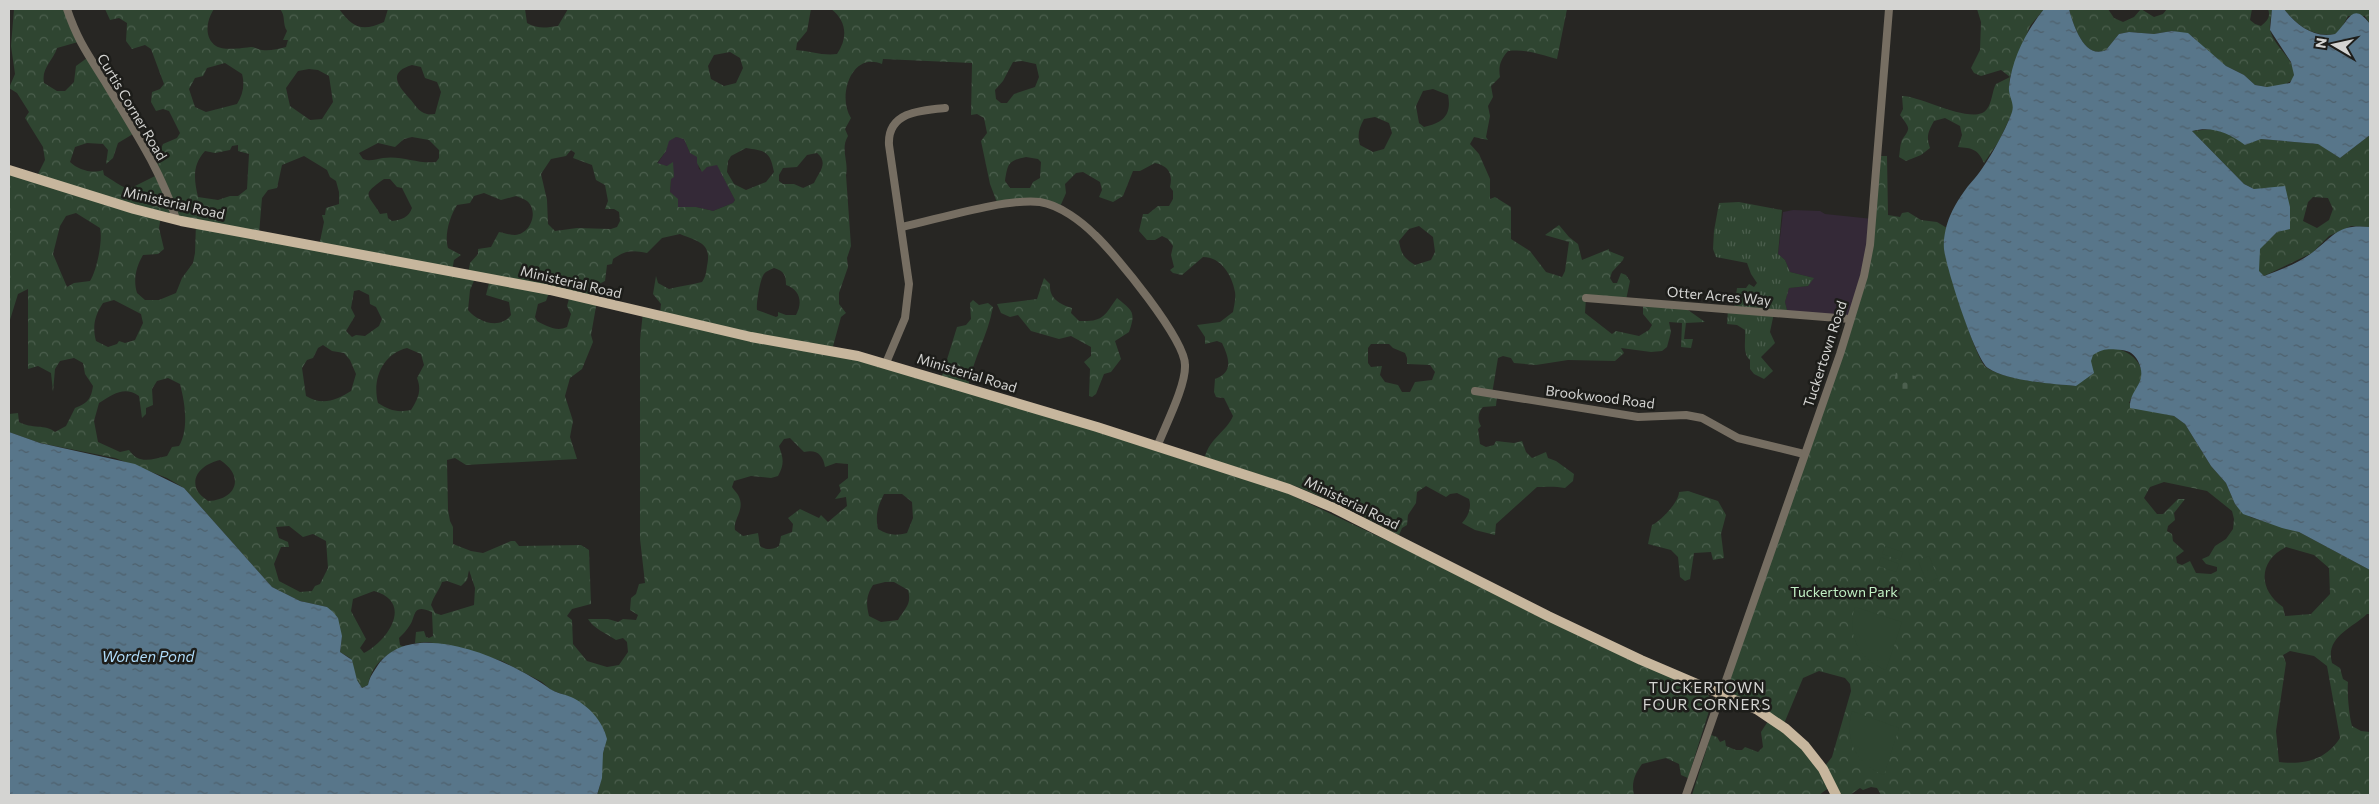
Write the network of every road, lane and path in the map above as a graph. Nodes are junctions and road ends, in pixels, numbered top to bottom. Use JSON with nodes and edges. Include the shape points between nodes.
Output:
{"nodes":[{"id":1,"x":67,"y":9,"type":"edge"},
{"id":2,"x":1889,"y":9,"type":"edge"},
{"id":3,"x":945,"y":108,"type":"dead end"},
{"id":4,"x":9,"y":170,"type":"edge"},
{"id":5,"x":176,"y":219,"type":"junction"},
{"id":6,"x":902,"y":227,"type":"junction"},
{"id":7,"x":1586,"y":298,"type":"dead end"},
{"id":8,"x":1850,"y":319,"type":"junction"},
{"id":9,"x":886,"y":363,"type":"junction"},
{"id":10,"x":1475,"y":391,"type":"dead end"},
{"id":11,"x":1157,"y":447,"type":"junction"},
{"id":12,"x":1804,"y":454,"type":"junction"},
{"id":13,"x":1722,"y":693,"type":"junction"},
{"id":14,"x":1686,"y":795,"type":"edge"},
{"id":15,"x":1836,"y":795,"type":"edge"}],
"edges":[{"from":1,"to":5,"type":"street","name":"Curtis Corner Road","via":[[81,46],[144,147]]},
{"from":2,"to":8,"type":"street","name":"Tuckertown Road","via":[[1870,245]]},
{"from":3,"to":6,"type":"street","via":[[909,113],[897,120],[890,132],[889,145]]},
{"from":4,"to":5,"type":"main road","name":"Ministerial Road"},
{"from":5,"to":9,"type":"main road","name":"Ministerial Road","via":[[550,290],[751,337]]},
{"from":6,"to":9,"type":"street","via":[[909,296],[905,318]]},
{"from":6,"to":11,"type":"street","via":[[1007,204],[1040,202],[1060,210],[1096,236],[1145,294],[1183,354],[1185,372],[1182,386]]},
{"from":7,"to":8,"type":"street","name":"Otter Acres Way"},
{"from":8,"to":12,"type":"street","name":"Tuckertown Road"},
{"from":9,"to":11,"type":"main road","name":"Ministerial Road"},
{"from":10,"to":12,"type":"street","name":"Brookwood Road","via":[[1638,417],[1702,418],[1738,438]]},
{"from":11,"to":13,"type":"main road","name":"Ministerial Road","via":[[1313,498],[1548,616],[1641,660]]},
{"from":12,"to":13,"type":"street","name":"Tuckertown Road"},
{"from":13,"to":14,"type":"street","name":"Tuckertown Road"},
{"from":13,"to":15,"type":"main road","name":"Ministerial Road","via":[[1758,710],[1798,740],[1817,761]]}]}
